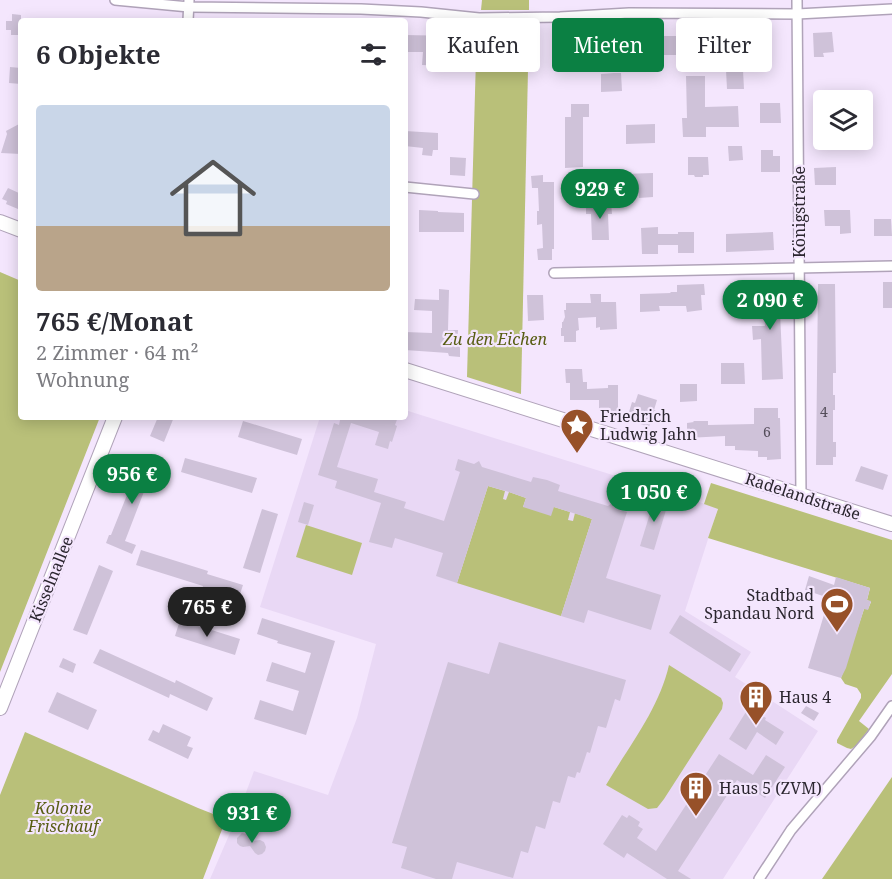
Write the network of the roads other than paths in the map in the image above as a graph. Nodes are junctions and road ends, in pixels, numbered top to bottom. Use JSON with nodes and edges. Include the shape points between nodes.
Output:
{"nodes":[{"id":1,"x":115,"y":0,"type":"edge"},
{"id":2,"x":797,"y":0,"type":"edge"},
{"id":3,"x":189,"y":3,"type":"edge"},
{"id":4,"x":892,"y":9,"type":"edge"},
{"id":5,"x":797,"y":14,"type":"junction"},
{"id":6,"x":188,"y":18,"type":"edge"},
{"id":7,"x":408,"y":187,"type":"edge"},
{"id":8,"x":474,"y":194,"type":"dead end"},
{"id":9,"x":0,"y":222,"type":"edge"},
{"id":10,"x":18,"y":229,"type":"edge"},
{"id":11,"x":892,"y":266,"type":"edge"},
{"id":12,"x":800,"y":268,"type":"junction"},
{"id":13,"x":554,"y":273,"type":"dead end"},
{"id":14,"x":408,"y":371,"type":"edge"},
{"id":15,"x":114,"y":420,"type":"edge"},
{"id":16,"x":801,"y":496,"type":"junction"},
{"id":17,"x":892,"y":525,"type":"edge"},
{"id":18,"x":892,"y":706,"type":"edge"},
{"id":19,"x":0,"y":708,"type":"edge"},
{"id":20,"x":759,"y":879,"type":"edge"}],
"edges":[{"from":1,"to":3,"type":"street"},
{"from":2,"to":5,"type":"street","name":"Königstraße"},
{"from":3,"to":5,"type":"street","via":[[479,18],[629,13]]},
{"from":3,"to":6,"type":"street"},
{"from":4,"to":5,"type":"street"},
{"from":5,"to":12,"type":"street","name":"Königstraße"},
{"from":7,"to":8,"type":"street"},
{"from":9,"to":10,"type":"street"},
{"from":11,"to":12,"type":"street"},
{"from":12,"to":13,"type":"street"},
{"from":12,"to":16,"type":"street","name":"Königstraße"},
{"from":14,"to":16,"type":"street","name":"Radelandstraße"},
{"from":15,"to":19,"type":"street","name":"Kisselnallee"},
{"from":16,"to":17,"type":"street","name":"Radelandstraße"},
{"from":18,"to":20,"type":"street","via":[[872,736],[791,830]]}]}
